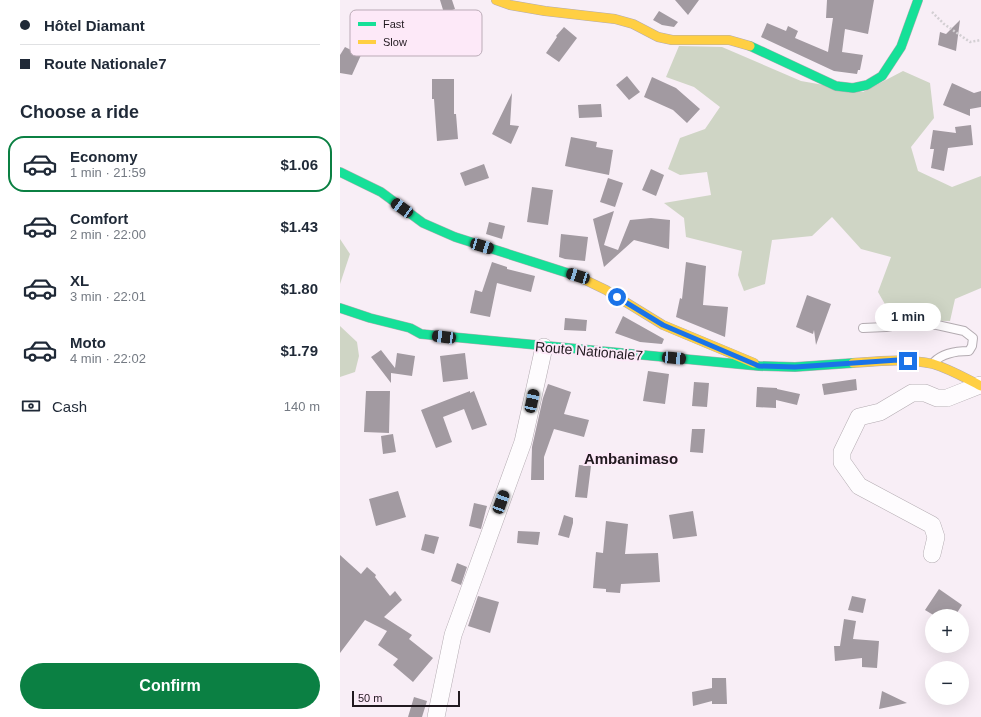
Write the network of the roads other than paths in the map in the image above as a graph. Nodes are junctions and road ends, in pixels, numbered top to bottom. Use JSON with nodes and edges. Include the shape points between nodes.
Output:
{"nodes":[{"id":1,"x":496,"y":0,"type":"edge"},
{"id":2,"x":918,"y":3,"type":"edge"},
{"id":3,"x":340,"y":172,"type":"edge"},
{"id":4,"x":340,"y":308,"type":"edge"},
{"id":5,"x":863,"y":328,"type":"dead end"},
{"id":6,"x":544,"y":347,"type":"junction"},
{"id":7,"x":932,"y":364,"type":"junction"},
{"id":8,"x":759,"y":366,"type":"junction"},
{"id":9,"x":980,"y":386,"type":"edge"},
{"id":10,"x":932,"y":554,"type":"dead end"},
{"id":11,"x":436,"y":717,"type":"edge"}],
"edges":[{"from":1,"to":2,"type":"street","via":[[545,11],[615,19],[633,24],[658,37],[672,40],[728,40],[753,47],[836,86],[853,88],[867,85],[882,76],[900,47]]},
{"from":3,"to":8,"type":"street","via":[[381,192],[423,223],[455,237],[578,276],[663,325]]},
{"from":4,"to":6,"type":"street","name":"Route Nationale7","via":[[410,328],[421,334]]},
{"from":5,"to":7,"type":"lane","via":[[908,323],[937,325],[964,331],[972,338],[972,346],[968,351],[957,351],[940,357]]},
{"from":6,"to":8,"type":"street","name":"Route Nationale7"},
{"from":6,"to":11,"type":"street","via":[[523,442],[453,635]]},
{"from":7,"to":8,"type":"street","name":"Route Nationale7","via":[[898,360],[795,367]]},
{"from":7,"to":9,"type":"street","name":"Route Nationale7","via":[[950,370]]},
{"from":9,"to":10,"type":"street","via":[[948,398],[912,393],[880,412],[859,417],[842,452],[842,462],[859,486],[932,525],[936,537]]}]}
